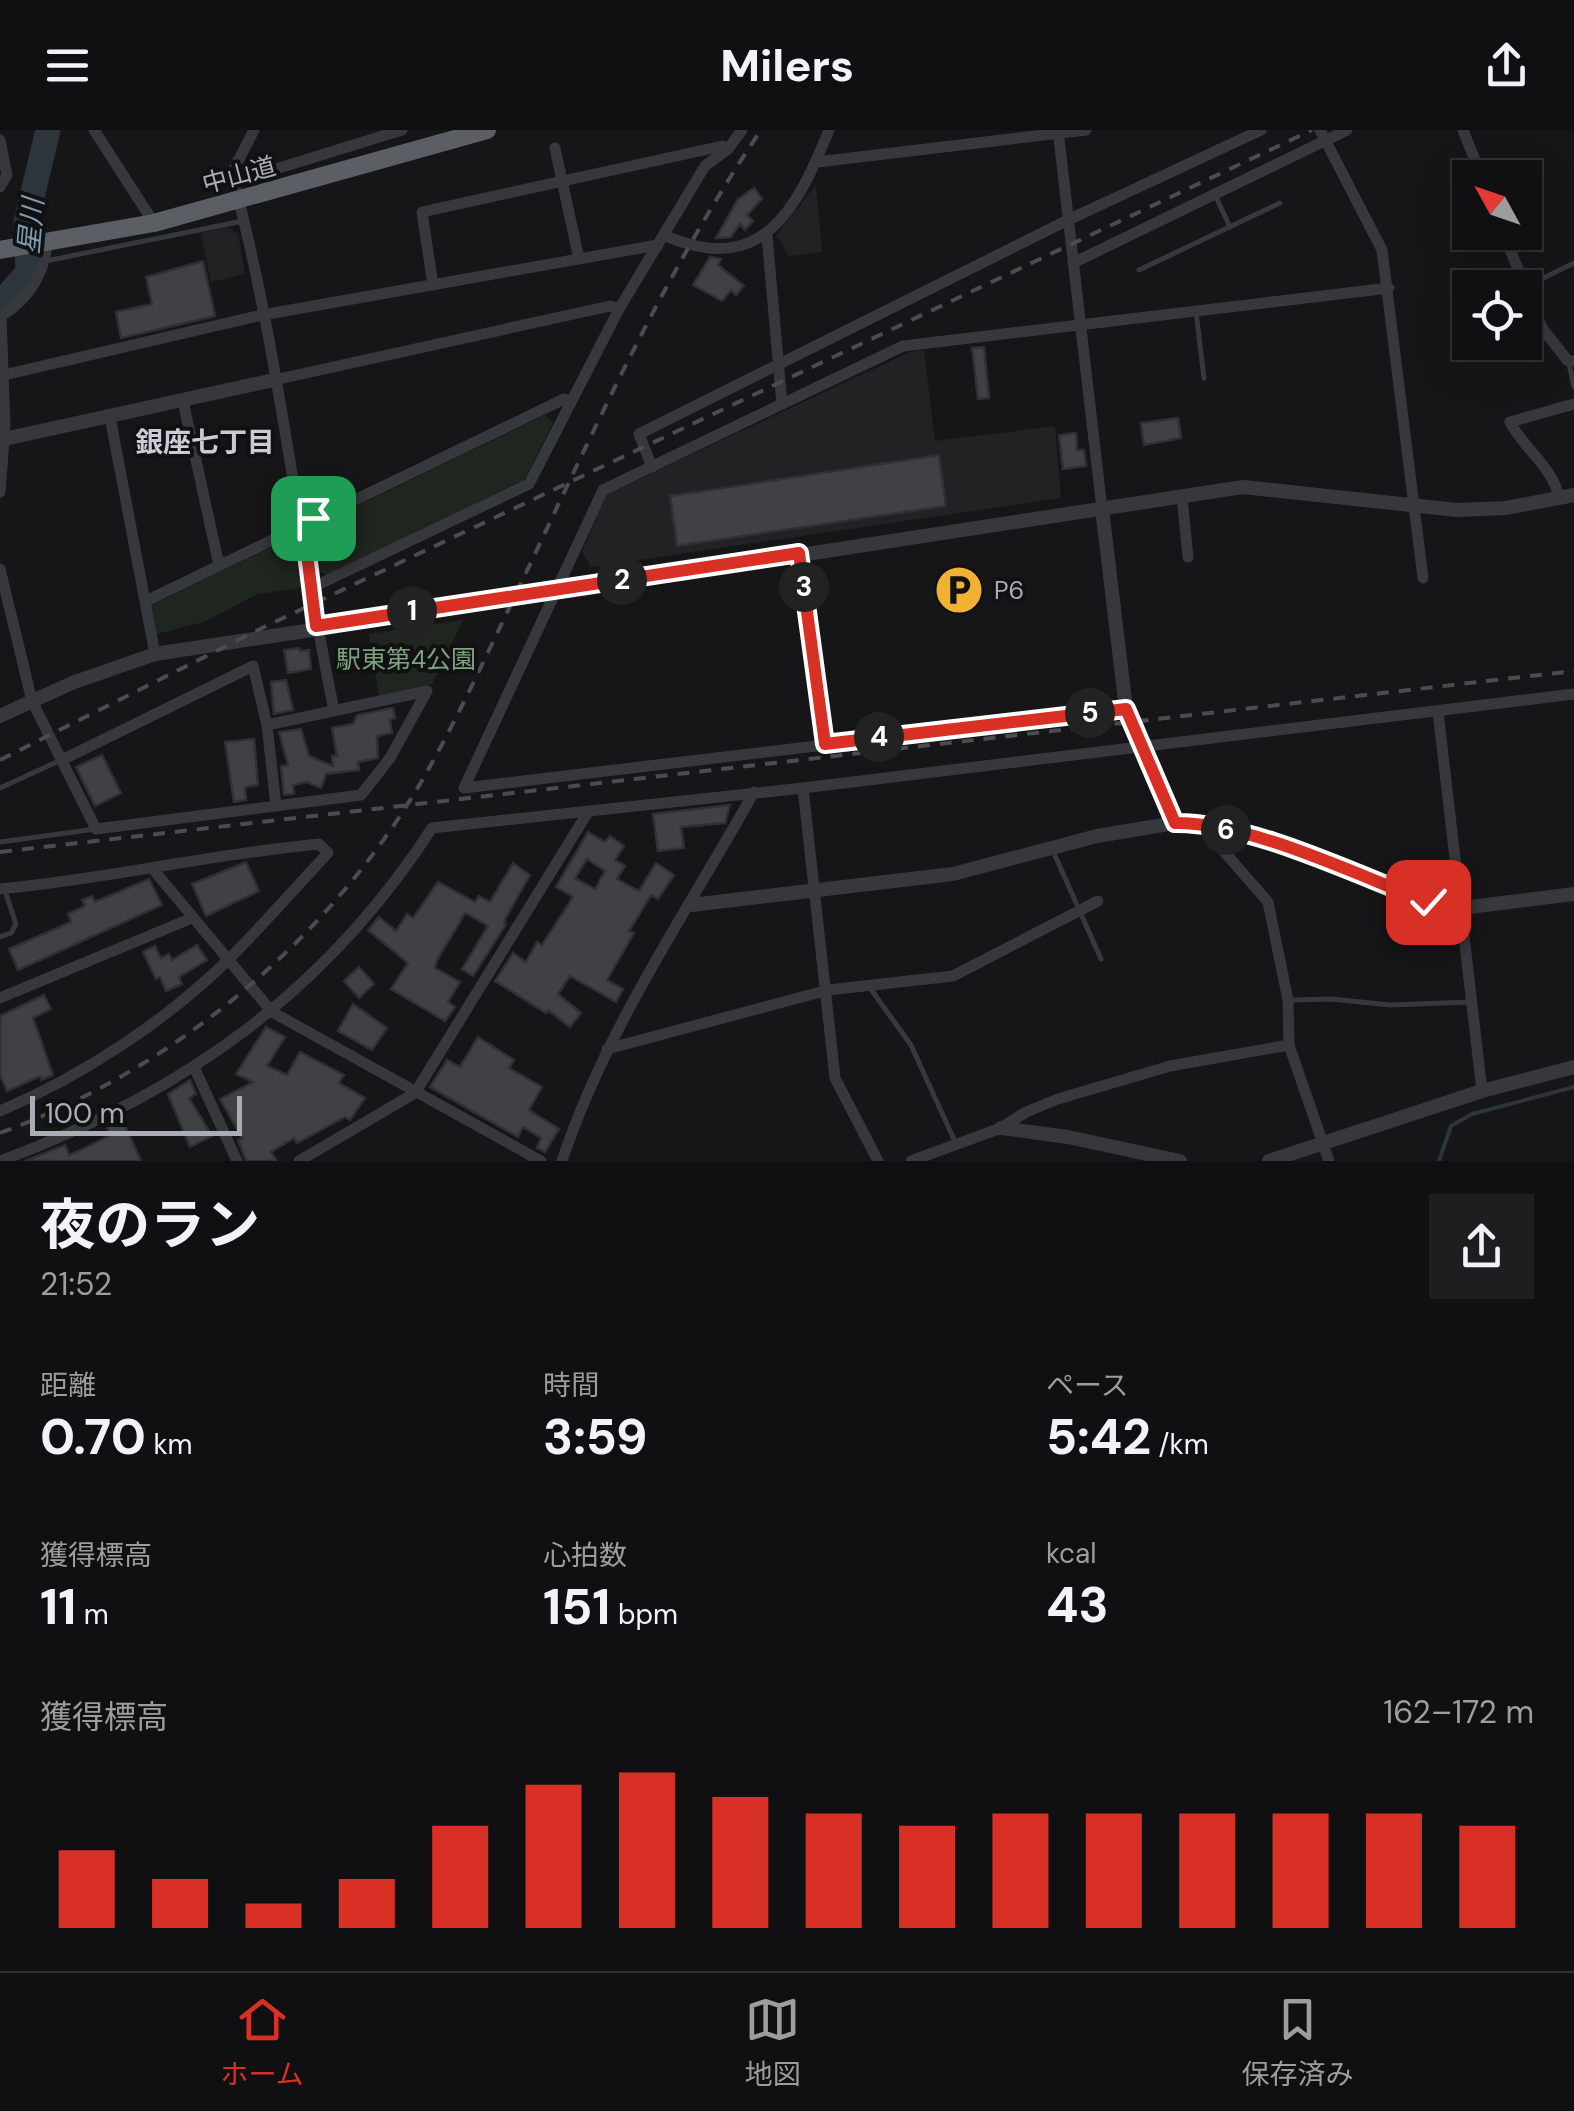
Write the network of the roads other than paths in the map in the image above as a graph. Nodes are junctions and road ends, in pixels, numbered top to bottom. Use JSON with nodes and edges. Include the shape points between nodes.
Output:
{"nodes":[{"id":1,"x":94,"y":130,"type":"edge"},
{"id":2,"x":254,"y":130,"type":"edge"},
{"id":3,"x":402,"y":130,"type":"edge"},
{"id":4,"x":487,"y":130,"type":"edge"},
{"id":5,"x":742,"y":130,"type":"edge"},
{"id":6,"x":829,"y":130,"type":"edge"},
{"id":7,"x":1086,"y":130,"type":"edge"},
{"id":8,"x":1260,"y":130,"type":"edge"},
{"id":9,"x":1347,"y":130,"type":"edge"},
{"id":10,"x":1463,"y":130,"type":"edge"},
{"id":11,"x":1058,"y":132,"type":"edge"},
{"id":12,"x":1323,"y":135,"type":"edge"},
{"id":13,"x":0,"y":140,"type":"edge"},
{"id":14,"x":555,"y":148,"type":"dead end"},
{"id":15,"x":728,"y":149,"type":"junction"},
{"id":16,"x":1475,"y":160,"type":"edge"},
{"id":17,"x":817,"y":162,"type":"junction"},
{"id":18,"x":234,"y":182,"type":"junction"},
{"id":19,"x":562,"y":182,"type":"junction"},
{"id":20,"x":0,"y":187,"type":"edge"},
{"id":21,"x":1216,"y":194,"type":"junction"},
{"id":22,"x":239,"y":201,"type":"junction"},
{"id":23,"x":1280,"y":204,"type":"dead end"},
{"id":24,"x":243,"y":220,"type":"junction"},
{"id":25,"x":1068,"y":220,"type":"junction"},
{"id":26,"x":154,"y":223,"type":"junction"},
{"id":27,"x":1230,"y":227,"type":"junction"},
{"id":28,"x":767,"y":236,"type":"junction"},
{"id":29,"x":660,"y":240,"type":"junction"},
{"id":30,"x":49,"y":248,"type":"junction"},
{"id":31,"x":0,"y":250,"type":"edge"},
{"id":32,"x":579,"y":259,"type":"junction"},
{"id":33,"x":1073,"y":263,"type":"junction"},
{"id":34,"x":1574,"y":263,"type":"edge"},
{"id":35,"x":1138,"y":270,"type":"dead end"},
{"id":36,"x":1542,"y":279,"type":"edge"},
{"id":37,"x":432,"y":285,"type":"junction"},
{"id":38,"x":1389,"y":288,"type":"junction"},
{"id":39,"x":619,"y":309,"type":"junction"},
{"id":40,"x":1196,"y":311,"type":"junction"},
{"id":41,"x":262,"y":315,"type":"junction"},
{"id":42,"x":0,"y":316,"type":"edge"},
{"id":43,"x":1080,"y":325,"type":"junction"},
{"id":44,"x":1542,"y":328,"type":"edge"},
{"id":45,"x":1571,"y":361,"type":"edge"},
{"id":46,"x":778,"y":364,"type":"junction"},
{"id":47,"x":2,"y":376,"type":"edge"},
{"id":48,"x":1204,"y":378,"type":"dead end"},
{"id":49,"x":274,"y":380,"type":"junction"},
{"id":50,"x":1574,"y":387,"type":"edge"},
{"id":51,"x":570,"y":401,"type":"junction"},
{"id":52,"x":183,"y":402,"type":"junction"},
{"id":53,"x":782,"y":404,"type":"junction"},
{"id":54,"x":1574,"y":404,"type":"edge"},
{"id":55,"x":110,"y":417,"type":"junction"},
{"id":56,"x":2,"y":439,"type":"edge"},
{"id":57,"x":652,"y":467,"type":"junction"},
{"id":58,"x":0,"y":492,"type":"edge"},
{"id":59,"x":1566,"y":496,"type":"edge"},
{"id":60,"x":1182,"y":497,"type":"junction"},
{"id":61,"x":1415,"y":506,"type":"junction"},
{"id":62,"x":1102,"y":509,"type":"junction"},
{"id":63,"x":303,"y":522,"type":"junction"},
{"id":64,"x":799,"y":553,"type":"junction"},
{"id":65,"x":1188,"y":556,"type":"dead end"},
{"id":66,"x":219,"y":565,"type":"junction"},
{"id":67,"x":0,"y":569,"type":"edge"},
{"id":68,"x":1423,"y":578,"type":"dead end"},
{"id":69,"x":310,"y":588,"type":"junction"},
{"id":70,"x":560,"y":589,"type":"junction"},
{"id":71,"x":148,"y":600,"type":"junction"},
{"id":72,"x":316,"y":626,"type":"junction"},
{"id":73,"x":155,"y":654,"type":"junction"},
{"id":74,"x":1574,"y":694,"type":"edge"},
{"id":75,"x":32,"y":701,"type":"junction"},
{"id":76,"x":1126,"y":709,"type":"junction"},
{"id":77,"x":334,"y":710,"type":"junction"},
{"id":78,"x":1438,"y":712,"type":"junction"},
{"id":79,"x":0,"y":716,"type":"edge"},
{"id":80,"x":267,"y":726,"type":"junction"},
{"id":81,"x":825,"y":744,"type":"junction"},
{"id":82,"x":1141,"y":746,"type":"junction"},
{"id":83,"x":62,"y":760,"type":"junction"},
{"id":84,"x":0,"y":788,"type":"edge"},
{"id":85,"x":803,"y":788,"type":"junction"},
{"id":86,"x":754,"y":792,"type":"junction"},
{"id":87,"x":276,"y":806,"type":"junction"},
{"id":88,"x":588,"y":812,"type":"junction"},
{"id":89,"x":1175,"y":823,"type":"junction"},
{"id":90,"x":1200,"y":824,"type":"junction"},
{"id":91,"x":96,"y":828,"type":"junction"},
{"id":92,"x":0,"y":842,"type":"edge"},
{"id":93,"x":1052,"y":848,"type":"junction"},
{"id":94,"x":152,"y":868,"type":"junction"},
{"id":95,"x":2,"y":889,"type":"edge"},
{"id":96,"x":816,"y":890,"type":"junction"},
{"id":97,"x":1574,"y":894,"type":"edge"},
{"id":98,"x":1098,"y":901,"type":"dead end"},
{"id":99,"x":691,"y":905,"type":"junction"},
{"id":100,"x":1461,"y":908,"type":"junction"},
{"id":101,"x":1080,"y":910,"type":"junction"},
{"id":102,"x":192,"y":918,"type":"junction"},
{"id":103,"x":0,"y":937,"type":"edge"},
{"id":104,"x":1102,"y":958,"type":"dead end"},
{"id":105,"x":228,"y":960,"type":"junction"},
{"id":106,"x":868,"y":986,"type":"junction"},
{"id":107,"x":828,"y":990,"type":"junction"},
{"id":108,"x":0,"y":998,"type":"edge"},
{"id":109,"x":1288,"y":1000,"type":"junction"},
{"id":110,"x":1472,"y":1002,"type":"junction"},
{"id":111,"x":272,"y":1012,"type":"junction"},
{"id":112,"x":1289,"y":1045,"type":"junction"},
{"id":113,"x":608,"y":1048,"type":"junction"},
{"id":114,"x":1574,"y":1067,"type":"edge"},
{"id":115,"x":195,"y":1069,"type":"junction"},
{"id":116,"x":1482,"y":1091,"type":"junction"},
{"id":117,"x":415,"y":1093,"type":"junction"},
{"id":118,"x":1,"y":1105,"type":"edge"},
{"id":119,"x":1001,"y":1128,"type":"junction"},
{"id":120,"x":1322,"y":1142,"type":"junction"},
{"id":121,"x":956,"y":1145,"type":"junction"},
{"id":122,"x":0,"y":1161,"type":"edge"},
{"id":123,"x":237,"y":1161,"type":"edge"},
{"id":124,"x":299,"y":1161,"type":"edge"},
{"id":125,"x":541,"y":1161,"type":"edge"},
{"id":126,"x":562,"y":1161,"type":"edge"},
{"id":127,"x":878,"y":1161,"type":"edge"},
{"id":128,"x":911,"y":1161,"type":"edge"},
{"id":129,"x":1180,"y":1161,"type":"edge"},
{"id":130,"x":1270,"y":1161,"type":"edge"},
{"id":131,"x":1329,"y":1161,"type":"edge"}],
"edges":[{"from":1,"to":26,"type":"street"},
{"from":2,"to":18,"type":"street","via":[[236,161]]},
{"from":3,"to":18,"type":"street"},
{"from":4,"to":22,"type":"highway","name":"中山道"},
{"from":5,"to":15,"type":"street"},
{"from":6,"to":17,"type":"street"},
{"from":7,"to":11,"type":"street"},
{"from":8,"to":25,"type":"street"},
{"from":9,"to":12,"type":"street"},
{"from":10,"to":16,"type":"street"},
{"from":11,"to":17,"type":"street"},
{"from":11,"to":25,"type":"street"},
{"from":12,"to":21,"type":"street"},
{"from":12,"to":38,"type":"street","via":[[1382,250]]},
{"from":13,"to":20,"type":"street","via":[[6,175]]},
{"from":14,"to":19,"type":"street"},
{"from":15,"to":19,"type":"street"},
{"from":15,"to":29,"type":"street","via":[[705,166]]},
{"from":17,"to":28,"type":"street"},
{"from":18,"to":22,"type":"street"},
{"from":19,"to":32,"type":"street"},
{"from":19,"to":37,"type":"street","via":[[422,212]]},
{"from":21,"to":27,"type":"lane"},
{"from":21,"to":33,"type":"street"},
{"from":22,"to":24,"type":"street"},
{"from":22,"to":26,"type":"highway","name":"中山道"},
{"from":23,"to":27,"type":"lane"},
{"from":24,"to":30,"type":"lane"},
{"from":24,"to":41,"type":"street"},
{"from":25,"to":33,"type":"street"},
{"from":25,"to":46,"type":"street"},
{"from":26,"to":30,"type":"highway","name":"中山道"},
{"from":27,"to":35,"type":"lane"},
{"from":28,"to":29,"type":"street","via":[[692,248]]},
{"from":28,"to":46,"type":"street"},
{"from":29,"to":32,"type":"street"},
{"from":29,"to":39,"type":"street"},
{"from":30,"to":31,"type":"highway","name":"中山道"},
{"from":30,"to":42,"type":"street","via":[[42,273]]},
{"from":32,"to":37,"type":"street"},
{"from":33,"to":43,"type":"street"},
{"from":34,"to":36,"type":"lane"},
{"from":37,"to":41,"type":"street"},
{"from":38,"to":40,"type":"street"},
{"from":38,"to":61,"type":"street"},
{"from":39,"to":49,"type":"street"},
{"from":39,"to":51,"type":"street"},
{"from":40,"to":43,"type":"street"},
{"from":40,"to":48,"type":"lane"},
{"from":41,"to":47,"type":"street"},
{"from":41,"to":49,"type":"street"},
{"from":42,"to":47,"type":"street"},
{"from":43,"to":53,"type":"street","via":[[903,346]]},
{"from":43,"to":62,"type":"street"},
{"from":44,"to":45,"type":"street"},
{"from":45,"to":50,"type":"lane"},
{"from":46,"to":53,"type":"street"},
{"from":46,"to":57,"type":"street","via":[[639,434]]},
{"from":47,"to":56,"type":"street"},
{"from":49,"to":52,"type":"street"},
{"from":49,"to":63,"type":"street"},
{"from":51,"to":63,"type":"street"},
{"from":51,"to":69,"type":"street","via":[[530,484]]},
{"from":52,"to":55,"type":"street"},
{"from":52,"to":66,"type":"street"},
{"from":53,"to":57,"type":"street"},
{"from":54,"to":59,"type":"street","via":[[1510,422]]},
{"from":55,"to":56,"type":"street"},
{"from":55,"to":71,"type":"street"},
{"from":56,"to":58,"type":"street"},
{"from":57,"to":70,"type":"street","via":[[603,490]]},
{"from":59,"to":61,"type":"street","via":[[1506,508]]},
{"from":60,"to":61,"type":"street","via":[[1243,487]]},
{"from":60,"to":62,"type":"street"},
{"from":60,"to":65,"type":"street"},
{"from":61,"to":68,"type":"street"},
{"from":62,"to":64,"type":"street"},
{"from":62,"to":76,"type":"street"},
{"from":63,"to":66,"type":"street"},
{"from":63,"to":69,"type":"street"},
{"from":64,"to":70,"type":"street"},
{"from":64,"to":81,"type":"street"},
{"from":66,"to":71,"type":"street"},
{"from":67,"to":75,"type":"street"},
{"from":69,"to":72,"type":"street"},
{"from":70,"to":72,"type":"street"},
{"from":70,"to":81,"type":"street","via":[[464,788]]},
{"from":71,"to":73,"type":"street"},
{"from":72,"to":73,"type":"street"},
{"from":72,"to":77,"type":"street"},
{"from":73,"to":75,"type":"street"},
{"from":74,"to":78,"type":"street"},
{"from":75,"to":79,"type":"street"},
{"from":75,"to":83,"type":"street"},
{"from":76,"to":81,"type":"street"},
{"from":76,"to":82,"type":"street"},
{"from":77,"to":80,"type":"street"},
{"from":77,"to":87,"type":"street","via":[[427,691],[362,796]]},
{"from":78,"to":82,"type":"street"},
{"from":78,"to":100,"type":"street"},
{"from":80,"to":83,"type":"street","via":[[254,666]]},
{"from":80,"to":87,"type":"street"},
{"from":82,"to":85,"type":"street"},
{"from":82,"to":89,"type":"street"},
{"from":83,"to":84,"type":"lane"},
{"from":83,"to":91,"type":"street"},
{"from":85,"to":86,"type":"street"},
{"from":85,"to":96,"type":"street"},
{"from":86,"to":88,"type":"street"},
{"from":86,"to":99,"type":"street"},
{"from":87,"to":91,"type":"street"},
{"from":88,"to":111,"type":"street","via":[[432,828],[348,937]]},
{"from":88,"to":117,"type":"street"},
{"from":89,"to":90,"type":"street"},
{"from":89,"to":93,"type":"street"},
{"from":90,"to":100,"type":"street"},
{"from":90,"to":109,"type":"street","via":[[1268,902]]},
{"from":91,"to":92,"type":"lane"},
{"from":93,"to":96,"type":"street","via":[[953,874]]},
{"from":93,"to":101,"type":"lane"},
{"from":94,"to":95,"type":"street"},
{"from":94,"to":102,"type":"street"},
{"from":94,"to":105,"type":"street","via":[[318,844],[328,852]]},
{"from":95,"to":103,"type":"lane","via":[[16,924]]},
{"from":96,"to":99,"type":"street"},
{"from":96,"to":107,"type":"street"},
{"from":97,"to":100,"type":"street"},
{"from":98,"to":101,"type":"street"},
{"from":99,"to":113,"type":"street"},
{"from":100,"to":110,"type":"street"},
{"from":101,"to":104,"type":"lane"},
{"from":101,"to":106,"type":"street","via":[[953,976]]},
{"from":102,"to":105,"type":"street"},
{"from":102,"to":108,"type":"street"},
{"from":105,"to":111,"type":"street"},
{"from":105,"to":118,"type":"street","via":[[84,1069]]},
{"from":106,"to":107,"type":"street"},
{"from":106,"to":121,"type":"lane","via":[[911,1044]]},
{"from":107,"to":113,"type":"street"},
{"from":107,"to":127,"type":"street","via":[[834,1078]]},
{"from":109,"to":110,"type":"lane"},
{"from":109,"to":112,"type":"street"},
{"from":110,"to":116,"type":"street"},
{"from":111,"to":115,"type":"street"},
{"from":111,"to":117,"type":"street"},
{"from":112,"to":119,"type":"street","via":[[1170,1066],[1058,1099]]},
{"from":112,"to":120,"type":"street"},
{"from":113,"to":126,"type":"street"},
{"from":114,"to":116,"type":"street"},
{"from":115,"to":122,"type":"street"},
{"from":115,"to":123,"type":"street"},
{"from":116,"to":120,"type":"street"},
{"from":117,"to":124,"type":"street"},
{"from":117,"to":125,"type":"street"},
{"from":119,"to":121,"type":"street"},
{"from":119,"to":129,"type":"street"},
{"from":120,"to":130,"type":"street"},
{"from":120,"to":131,"type":"street"},
{"from":121,"to":128,"type":"street"}]}
